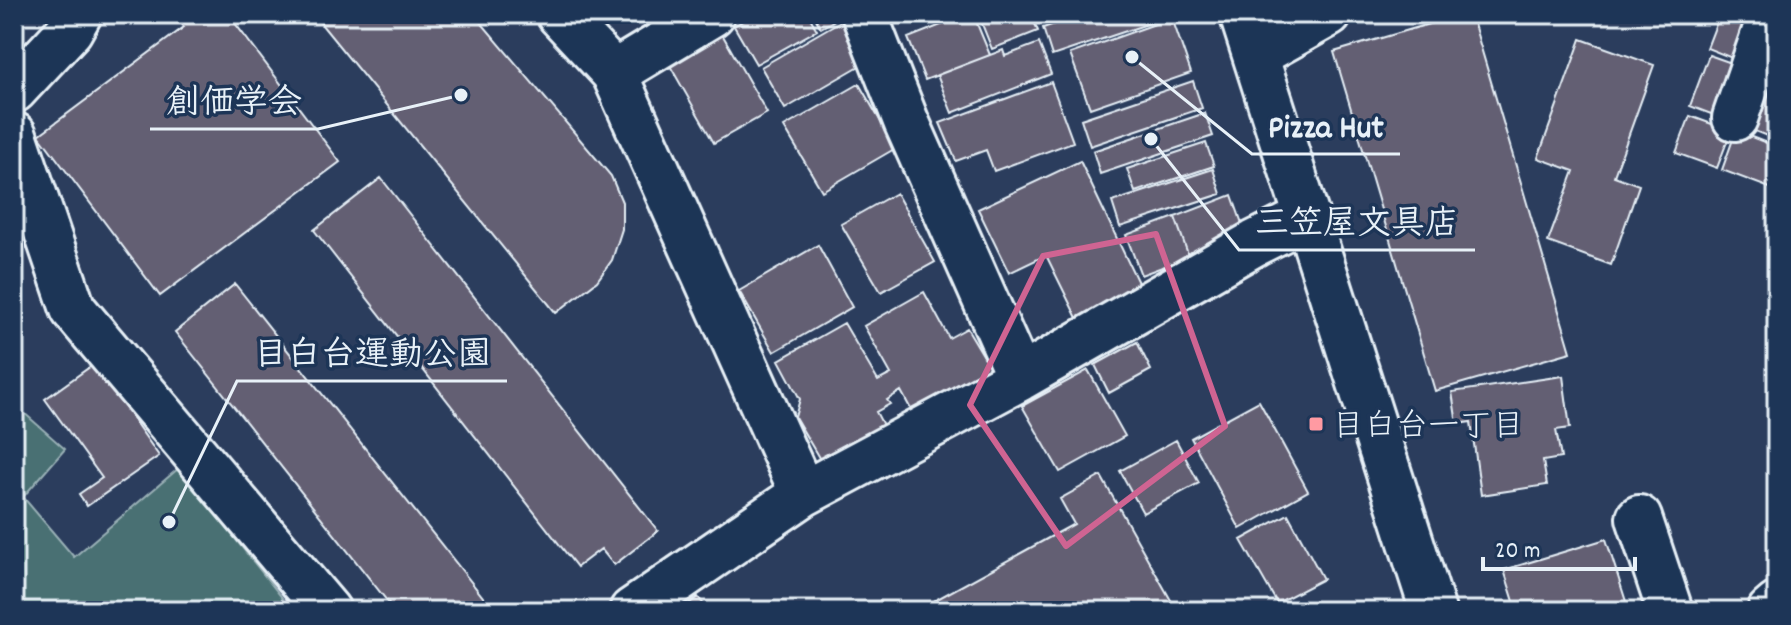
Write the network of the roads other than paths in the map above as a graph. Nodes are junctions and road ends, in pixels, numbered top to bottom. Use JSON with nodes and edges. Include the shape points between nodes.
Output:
{"nodes":[{"id":1,"x":79,"y":14,"type":"edge"},
{"id":2,"x":559,"y":14,"type":"edge"},
{"id":3,"x":712,"y":14,"type":"edge"},
{"id":4,"x":864,"y":14,"type":"edge"},
{"id":5,"x":1242,"y":14,"type":"edge"},
{"id":6,"x":1329,"y":14,"type":"edge"},
{"id":7,"x":1771,"y":14,"type":"edge"},
{"id":8,"x":1256,"y":55,"type":"junction"},
{"id":9,"x":614,"y":73,"type":"junction"},
{"id":10,"x":14,"y":90,"type":"edge"},
{"id":11,"x":1735,"y":118,"type":"dead end"},
{"id":12,"x":14,"y":135,"type":"edge"},
{"id":13,"x":1307,"y":217,"type":"junction"},
{"id":14,"x":1020,"y":378,"type":"junction"},
{"id":15,"x":803,"y":494,"type":"junction"},
{"id":16,"x":1639,"y":518,"type":"dead end"},
{"id":17,"x":1777,"y":605,"type":"edge"},
{"id":18,"x":328,"y":611,"type":"edge"},
{"id":19,"x":632,"y":611,"type":"edge"},
{"id":20,"x":1433,"y":611,"type":"edge"},
{"id":21,"x":1670,"y":611,"type":"edge"},
{"id":22,"x":1770,"y":611,"type":"edge"}],
"edges":[{"from":1,"to":10,"type":"street"},
{"from":2,"to":9,"type":"street"},
{"from":3,"to":9,"type":"street"},
{"from":4,"to":14,"type":"street"},
{"from":5,"to":8,"type":"street"},
{"from":6,"to":8,"type":"street"},
{"from":7,"to":11,"type":"street"},
{"from":8,"to":13,"type":"street"},
{"from":9,"to":15,"type":"street"},
{"from":12,"to":18,"type":"street","via":[[73,309]]},
{"from":13,"to":14,"type":"street"},
{"from":13,"to":20,"type":"street"},
{"from":14,"to":15,"type":"street"},
{"from":15,"to":19,"type":"street"},
{"from":16,"to":21,"type":"street"},
{"from":17,"to":22,"type":"street"}]}
